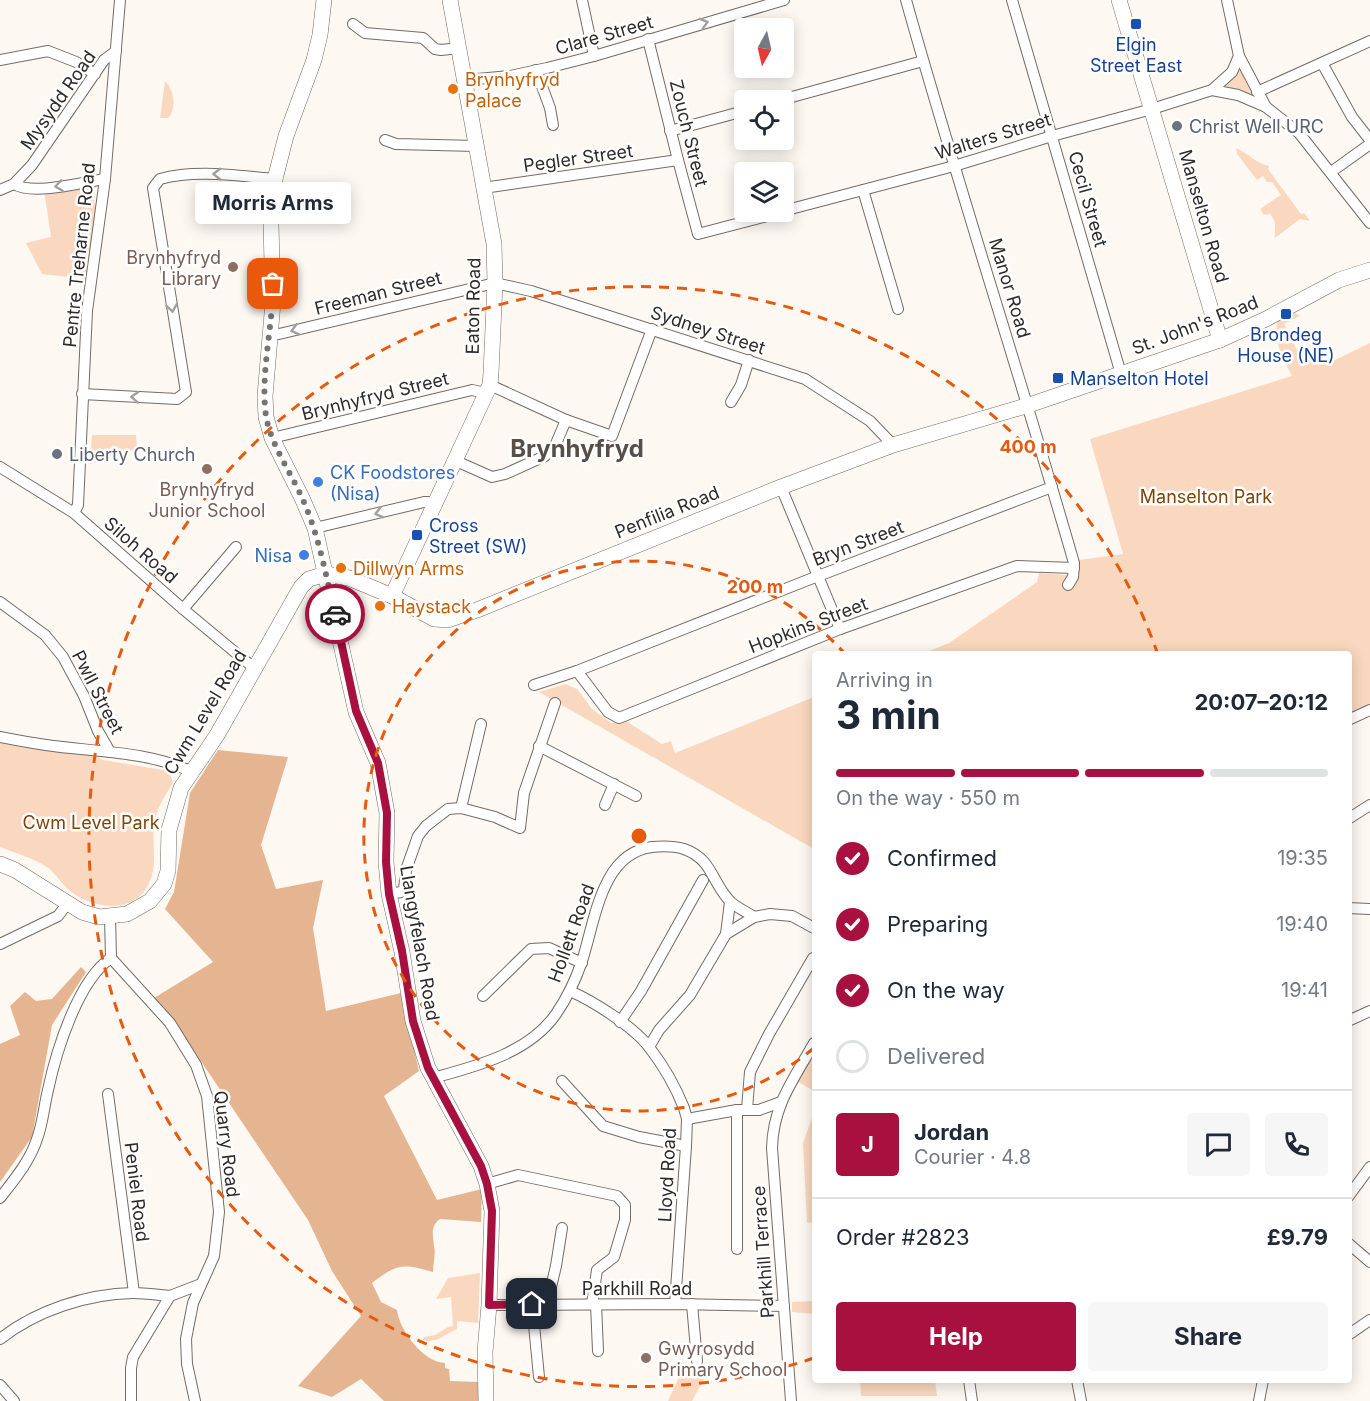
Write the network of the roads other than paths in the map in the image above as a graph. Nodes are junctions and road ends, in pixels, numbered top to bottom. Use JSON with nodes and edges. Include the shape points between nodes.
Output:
{"nodes":[{"id":1,"x":120,"y":0,"type":"edge"},
{"id":2,"x":324,"y":0,"type":"edge"},
{"id":3,"x":450,"y":0,"type":"edge"},
{"id":4,"x":582,"y":0,"type":"edge"},
{"id":5,"x":784,"y":0,"type":"edge"},
{"id":6,"x":906,"y":0,"type":"edge"},
{"id":7,"x":1012,"y":0,"type":"edge"},
{"id":8,"x":1119,"y":0,"type":"edge"},
{"id":9,"x":1227,"y":0,"type":"edge"},
{"id":10,"x":353,"y":24,"type":"dead end"},
{"id":11,"x":648,"y":39,"type":"junction"},
{"id":12,"x":1370,"y":41,"type":"edge"},
{"id":13,"x":459,"y":48,"type":"junction"},
{"id":14,"x":116,"y":51,"type":"junction"},
{"id":15,"x":594,"y":56,"type":"junction"},
{"id":16,"x":1239,"y":56,"type":"junction"},
{"id":17,"x":0,"y":60,"type":"edge"},
{"id":18,"x":923,"y":61,"type":"junction"},
{"id":19,"x":1323,"y":63,"type":"junction"},
{"id":20,"x":536,"y":70,"type":"junction"},
{"id":21,"x":95,"y":74,"type":"junction"},
{"id":22,"x":466,"y":80,"type":"junction"},
{"id":23,"x":1212,"y":90,"type":"junction"},
{"id":24,"x":1257,"y":92,"type":"junction"},
{"id":25,"x":794,"y":96,"type":"edge"},
{"id":26,"x":1266,"y":107,"type":"junction"},
{"id":27,"x":1152,"y":109,"type":"junction"},
{"id":28,"x":734,"y":114,"type":"edge"},
{"id":29,"x":553,"y":125,"type":"dead end"},
{"id":30,"x":670,"y":131,"type":"junction"},
{"id":31,"x":1052,"y":136,"type":"junction"},
{"id":32,"x":385,"y":140,"type":"dead end"},
{"id":33,"x":1370,"y":142,"type":"edge"},
{"id":34,"x":476,"y":146,"type":"junction"},
{"id":35,"x":678,"y":160,"type":"junction"},
{"id":36,"x":954,"y":166,"type":"junction"},
{"id":37,"x":1331,"y":172,"type":"junction"},
{"id":38,"x":105,"y":179,"type":"junction"},
{"id":39,"x":275,"y":179,"type":"junction"},
{"id":40,"x":14,"y":184,"type":"junction"},
{"id":41,"x":483,"y":188,"type":"junction"},
{"id":42,"x":0,"y":190,"type":"edge"},
{"id":43,"x":863,"y":190,"type":"junction"},
{"id":44,"x":794,"y":208,"type":"edge"},
{"id":45,"x":742,"y":222,"type":"edge"},
{"id":46,"x":1370,"y":223,"type":"edge"},
{"id":47,"x":698,"y":234,"type":"joint"},
{"id":48,"x":1370,"y":270,"type":"edge"},
{"id":49,"x":495,"y":283,"type":"junction"},
{"id":50,"x":898,"y":309,"type":"dead end"},
{"id":51,"x":652,"y":329,"type":"junction"},
{"id":52,"x":269,"y":333,"type":"junction"},
{"id":53,"x":1220,"y":340,"type":"junction"},
{"id":54,"x":748,"y":360,"type":"junction"},
{"id":55,"x":1121,"y":374,"type":"junction"},
{"id":56,"x":488,"y":389,"type":"junction"},
{"id":57,"x":82,"y":394,"type":"junction"},
{"id":58,"x":731,"y":402,"type":"dead end"},
{"id":59,"x":1029,"y":405,"type":"junction"},
{"id":60,"x":566,"y":420,"type":"junction"},
{"id":61,"x":272,"y":438,"type":"junction"},
{"id":62,"x":893,"y":445,"type":"junction"},
{"id":63,"x":456,"y":461,"type":"junction"},
{"id":64,"x":0,"y":467,"type":"edge"},
{"id":65,"x":781,"y":487,"type":"junction"},
{"id":66,"x":1052,"y":487,"type":"junction"},
{"id":67,"x":436,"y":502,"type":"junction"},
{"id":68,"x":74,"y":513,"type":"junction"},
{"id":69,"x":315,"y":528,"type":"junction"},
{"id":70,"x":236,"y":547,"type":"dead end"},
{"id":71,"x":1074,"y":568,"type":"junction"},
{"id":72,"x":326,"y":574,"type":"junction"},
{"id":73,"x":818,"y":576,"type":"junction"},
{"id":74,"x":1068,"y":585,"type":"dead end"},
{"id":75,"x":392,"y":596,"type":"junction"},
{"id":76,"x":0,"y":602,"type":"edge"},
{"id":77,"x":183,"y":609,"type":"junction"},
{"id":78,"x":840,"y":629,"type":"junction"},
{"id":79,"x":255,"y":666,"type":"junction"},
{"id":80,"x":577,"y":671,"type":"junction"},
{"id":81,"x":534,"y":685,"type":"dead end"},
{"id":82,"x":555,"y":703,"type":"dead end"},
{"id":83,"x":1370,"y":710,"type":"edge"},
{"id":84,"x":1352,"y":718,"type":"edge"},
{"id":85,"x":481,"y":724,"type":"dead end"},
{"id":86,"x":0,"y":738,"type":"edge"},
{"id":87,"x":539,"y":746,"type":"junction"},
{"id":88,"x":110,"y":752,"type":"junction"},
{"id":89,"x":192,"y":772,"type":"junction"},
{"id":90,"x":614,"y":784,"type":"junction"},
{"id":91,"x":636,"y":796,"type":"dead end"},
{"id":92,"x":605,"y":805,"type":"dead end"},
{"id":93,"x":1370,"y":805,"type":"edge"},
{"id":94,"x":461,"y":808,"type":"junction"},
{"id":95,"x":1352,"y":816,"type":"edge"},
{"id":96,"x":0,"y":864,"type":"edge"},
{"id":97,"x":703,"y":880,"type":"dead end"},
{"id":98,"x":389,"y":894,"type":"junction"},
{"id":99,"x":730,"y":902,"type":"junction"},
{"id":100,"x":67,"y":903,"type":"junction"},
{"id":101,"x":1352,"y":908,"type":"edge"},
{"id":102,"x":1370,"y":909,"type":"edge"},
{"id":103,"x":110,"y":917,"type":"junction"},
{"id":104,"x":754,"y":917,"type":"junction"},
{"id":105,"x":812,"y":927,"type":"edge"},
{"id":106,"x":726,"y":934,"type":"junction"},
{"id":107,"x":0,"y":944,"type":"edge"},
{"id":108,"x":111,"y":958,"type":"junction"},
{"id":109,"x":812,"y":960,"type":"edge"},
{"id":110,"x":582,"y":963,"type":"junction"},
{"id":111,"x":570,"y":991,"type":"junction"},
{"id":112,"x":483,"y":996,"type":"dead end"},
{"id":113,"x":1370,"y":1011,"type":"edge"},
{"id":114,"x":1352,"y":1019,"type":"edge"},
{"id":115,"x":620,"y":1022,"type":"junction"},
{"id":116,"x":649,"y":1047,"type":"junction"},
{"id":117,"x":812,"y":1047,"type":"edge"},
{"id":118,"x":433,"y":1078,"type":"junction"},
{"id":119,"x":562,"y":1081,"type":"dead end"},
{"id":120,"x":108,"y":1094,"type":"dead end"},
{"id":121,"x":781,"y":1102,"type":"junction"},
{"id":122,"x":742,"y":1110,"type":"junction"},
{"id":123,"x":759,"y":1110,"type":"junction"},
{"id":124,"x":687,"y":1119,"type":"junction"},
{"id":125,"x":773,"y":1127,"type":"junction"},
{"id":126,"x":686,"y":1146,"type":"junction"},
{"id":127,"x":1370,"y":1167,"type":"edge"},
{"id":128,"x":487,"y":1184,"type":"junction"},
{"id":129,"x":1352,"y":1192,"type":"edge"},
{"id":130,"x":0,"y":1198,"type":"edge"},
{"id":131,"x":562,"y":1228,"type":"dead end"},
{"id":132,"x":1352,"y":1246,"type":"edge"},
{"id":133,"x":737,"y":1249,"type":"dead end"},
{"id":134,"x":1370,"y":1262,"type":"edge"},
{"id":135,"x":201,"y":1284,"type":"junction"},
{"id":136,"x":134,"y":1293,"type":"junction"},
{"id":137,"x":170,"y":1296,"type":"junction"},
{"id":138,"x":532,"y":1304,"type":"junction"},
{"id":139,"x":547,"y":1304,"type":"junction"},
{"id":140,"x":594,"y":1304,"type":"junction"},
{"id":141,"x":675,"y":1304,"type":"junction"},
{"id":142,"x":692,"y":1304,"type":"junction"},
{"id":143,"x":489,"y":1305,"type":"junction"},
{"id":144,"x":784,"y":1306,"type":"junction"},
{"id":145,"x":1369,"y":1321,"type":"edge"},
{"id":146,"x":1352,"y":1332,"type":"edge"},
{"id":147,"x":0,"y":1339,"type":"edge"},
{"id":148,"x":598,"y":1351,"type":"dead end"},
{"id":149,"x":697,"y":1361,"type":"dead end"},
{"id":150,"x":551,"y":1366,"type":"dead end"},
{"id":151,"x":969,"y":1383,"type":"edge"},
{"id":152,"x":1078,"y":1383,"type":"edge"},
{"id":153,"x":1262,"y":1383,"type":"edge"},
{"id":154,"x":0,"y":1385,"type":"edge"},
{"id":155,"x":14,"y":1401,"type":"edge"},
{"id":156,"x":131,"y":1401,"type":"edge"},
{"id":157,"x":195,"y":1401,"type":"edge"},
{"id":158,"x":486,"y":1401,"type":"edge"},
{"id":159,"x":791,"y":1401,"type":"edge"},
{"id":160,"x":972,"y":1401,"type":"edge"},
{"id":161,"x":1081,"y":1401,"type":"edge"},
{"id":162,"x":1259,"y":1401,"type":"edge"}],
"edges":[{"from":1,"to":14,"type":"street","name":"Pentre Treharne Road"},
{"from":2,"to":39,"type":"street","name":"Llangyfelach Road","via":[[314,60]]},
{"from":3,"to":13,"type":"street","name":"Eaton Road"},
{"from":4,"to":15,"type":"street"},
{"from":11,"to":5,"type":"street","name":"Clare Street","one_way":true},
{"from":6,"to":18,"type":"street","name":"Manor Road"},
{"from":7,"to":31,"type":"street","name":"Cecil Street"},
{"from":8,"to":27,"type":"street","name":"Manselton Road"},
{"from":9,"to":16,"type":"street"},
{"from":10,"to":13,"type":"street","via":[[363,38],[423,38],[428,45],[441,50]]},
{"from":11,"to":15,"type":"street","name":"Clare Street"},
{"from":11,"to":30,"type":"street","name":"Zouch Street"},
{"from":12,"to":19,"type":"street"},
{"from":13,"to":22,"type":"street","name":"Eaton Road"},
{"from":14,"to":21,"type":"street","name":"Mysydd Road"},
{"from":14,"to":38,"type":"street","name":"Pentre Treharne Road"},
{"from":15,"to":20,"type":"street","name":"Clare Street"},
{"from":16,"to":23,"type":"street","name":"Walters Street","via":[[1232,72]]},
{"from":16,"to":24,"type":"street"},
{"from":17,"to":21,"type":"street","via":[[48,51]]},
{"from":18,"to":25,"type":"street"},
{"from":18,"to":36,"type":"street","name":"Manor Road"},
{"from":19,"to":24,"type":"street"},
{"from":19,"to":33,"type":"street"},
{"from":20,"to":22,"type":"street","name":"Clare Street"},
{"from":20,"to":29,"type":"street"},
{"from":21,"to":40,"type":"street","name":"Mysydd Road","via":[[32,165]]},
{"from":22,"to":34,"type":"street","name":"Eaton Road"},
{"from":23,"to":26,"type":"street","name":"Walters Street","via":[[1238,95]]},
{"from":23,"to":27,"type":"street","name":"Walters Street"},
{"from":24,"to":26,"type":"street"},
{"from":26,"to":37,"type":"street","via":[[1299,133]]},
{"from":27,"to":31,"type":"street","name":"Walters Street"},
{"from":27,"to":53,"type":"street","name":"Manselton Road"},
{"from":28,"to":30,"type":"street"},
{"from":30,"to":35,"type":"street","name":"Zouch Street"},
{"from":31,"to":36,"type":"street","name":"Walters Street"},
{"from":31,"to":55,"type":"street","name":"Cecil Street"},
{"from":32,"to":34,"type":"street","via":[[396,144]]},
{"from":33,"to":37,"type":"street"},
{"from":34,"to":41,"type":"street","name":"Eaton Road"},
{"from":35,"to":41,"type":"street","name":"Pegler Street"},
{"from":35,"to":47,"type":"street","name":"Zouch Street"},
{"from":36,"to":43,"type":"street","name":"Walters Street"},
{"from":36,"to":59,"type":"street","name":"Manor Road"},
{"from":37,"to":46,"type":"street"},
{"from":38,"to":40,"type":"street","one_way":true,"via":[[34,188]]},
{"from":38,"to":57,"type":"street","name":"Pentre Treharne Road","via":[[87,311]]},
{"from":39,"to":52,"type":"street","name":"Llangyfelach Road"},
{"from":39,"to":57,"type":"street","one_way":true,"via":[[225,174],[176,174],[160,178],[153,188],[186,392],[177,399]]},
{"from":40,"to":42,"type":"street","name":"Mysydd Road"},
{"from":41,"to":49,"type":"street","name":"Eaton Road","via":[[494,243]]},
{"from":43,"to":44,"type":"street","name":"Walters Street"},
{"from":43,"to":50,"type":"street"},
{"from":45,"to":47,"type":"street","name":"Walters Street"},
{"from":48,"to":53,"type":"street","name":"St. John's Road","via":[[1339,280]]},
{"from":49,"to":51,"type":"street","name":"Sydney Street"},
{"from":49,"to":52,"type":"street","name":"Freeman Street","one_way":true,"via":[[279,334]]},
{"from":49,"to":56,"type":"street","name":"Eaton Road"},
{"from":51,"to":54,"type":"street","name":"Sydney Street"},
{"from":51,"to":60,"type":"street","via":[[612,436]]},
{"from":52,"to":61,"type":"street","name":"Llangyfelach Road","via":[[265,396]]},
{"from":53,"to":55,"type":"street","name":"St. John's Road"},
{"from":54,"to":58,"type":"street"},
{"from":54,"to":62,"type":"street","name":"Sydney Street","via":[[805,379],[870,421]]},
{"from":55,"to":59,"type":"street","name":"St. John's Road"},
{"from":56,"to":60,"type":"street"},
{"from":56,"to":61,"type":"street","name":"Brynhyfryd Street"},
{"from":56,"to":63,"type":"street","name":"Eaton Road"},
{"from":57,"to":68,"type":"street","name":"Pentre Treharne Road","via":[[78,505]]},
{"from":59,"to":62,"type":"street","name":"Penfilia Road"},
{"from":59,"to":66,"type":"street","name":"Manor Road"},
{"from":60,"to":63,"type":"street","via":[[555,446],[546,456],[505,474],[492,477]]},
{"from":61,"to":69,"type":"street","name":"Llangyfelach Road"},
{"from":62,"to":65,"type":"street","name":"Penfilia Road"},
{"from":63,"to":67,"type":"street","name":"Eaton Road"},
{"from":64,"to":68,"type":"street","name":"Siloh Road"},
{"from":65,"to":73,"type":"street"},
{"from":65,"to":75,"type":"street","name":"Penfilia Road","via":[[448,620],[434,619]]},
{"from":66,"to":71,"type":"street","name":"Manor Road"},
{"from":66,"to":73,"type":"street","name":"Bryn Street"},
{"from":67,"to":69,"type":"street","one_way":true},
{"from":67,"to":75,"type":"street","name":"Eaton Road"},
{"from":68,"to":77,"type":"street","name":"Siloh Road"},
{"from":69,"to":72,"type":"street","name":"Llangyfelach Road"},
{"from":70,"to":77,"type":"street"},
{"from":71,"to":74,"type":"street"},
{"from":71,"to":78,"type":"street","name":"Hopkins Street","via":[[1017,566]]},
{"from":72,"to":75,"type":"street","name":"Penfilia Road","via":[[349,578]]},
{"from":72,"to":79,"type":"street","name":"Cwm Level Road","via":[[309,579],[301,587]]},
{"from":72,"to":98,"type":"street","name":"Llangyfelach Road","via":[[356,711],[378,763],[387,813]]},
{"from":73,"to":78,"type":"street"},
{"from":73,"to":80,"type":"street","name":"Bryn Street"},
{"from":76,"to":88,"type":"street","name":"Pwll Street","via":[[45,635],[63,657]]},
{"from":77,"to":79,"type":"street","name":"Siloh Road"},
{"from":78,"to":80,"type":"street","name":"Hopkins Street","via":[[619,718],[608,712]]},
{"from":79,"to":89,"type":"street","name":"Cwm Level Road"},
{"from":80,"to":81,"type":"street","name":"Bryn Street"},
{"from":82,"to":87,"type":"street"},
{"from":83,"to":84,"type":"street"},
{"from":85,"to":94,"type":"street"},
{"from":86,"to":88,"type":"street"},
{"from":87,"to":90,"type":"street"},
{"from":87,"to":94,"type":"street","via":[[524,793],[520,828]]},
{"from":88,"to":89,"type":"street","via":[[178,765]]},
{"from":89,"to":103,"type":"street","name":"Cwm Level Road","via":[[172,815],[164,884],[140,908]]},
{"from":90,"to":91,"type":"street"},
{"from":90,"to":92,"type":"street"},
{"from":93,"to":95,"type":"street"},
{"from":94,"to":98,"type":"street","via":[[448,809],[426,826],[418,836],[406,870],[404,890]]},
{"from":96,"to":100,"type":"street","name":"Cwm Level Road"},
{"from":97,"to":115,"type":"street","via":[[702,894]]},
{"from":98,"to":118,"type":"street","name":"Llangyfelach Road","via":[[413,1021]]},
{"from":99,"to":104,"type":"street","name":"Hollett Road"},
{"from":99,"to":106,"type":"street"},
{"from":99,"to":110,"type":"street","name":"Hollett Road","via":[[701,859],[683,849],[644,848],[626,858],[608,879]]},
{"from":100,"to":103,"type":"street","name":"Cwm Level Road","via":[[82,912]]},
{"from":100,"to":107,"type":"street","via":[[58,916]]},
{"from":101,"to":102,"type":"street"},
{"from":103,"to":108,"type":"street"},
{"from":104,"to":105,"type":"street","via":[[792,916]]},
{"from":104,"to":106,"type":"street"},
{"from":106,"to":116,"type":"street","via":[[690,994]]},
{"from":108,"to":130,"type":"street","via":[[102,964],[73,1012],[56,1059],[35,1145]]},
{"from":108,"to":135,"type":"street","name":"Quarry Road","via":[[170,1023],[196,1065],[207,1096],[219,1212],[214,1256]]},
{"from":109,"to":122,"type":"street","via":[[750,1072]]},
{"from":110,"to":111,"type":"street","name":"Hollett Road"},
{"from":110,"to":112,"type":"street","via":[[549,948],[531,950]]},
{"from":111,"to":115,"type":"street","name":"Lloyd Road"},
{"from":111,"to":118,"type":"street","name":"Hollett Road","via":[[556,1015],[516,1049]]},
{"from":113,"to":114,"type":"street"},
{"from":115,"to":116,"type":"street","name":"Lloyd Road"},
{"from":116,"to":124,"type":"street","name":"Lloyd Road","via":[[681,1101]]},
{"from":117,"to":121,"type":"street"},
{"from":118,"to":128,"type":"street","name":"Llangyfelach Road"},
{"from":119,"to":126,"type":"street","via":[[603,1126]]},
{"from":120,"to":136,"type":"street","name":"Peniel Road"},
{"from":121,"to":123,"type":"street"},
{"from":121,"to":125,"type":"street","name":"Parkhill Terrace"},
{"from":122,"to":123,"type":"street"},
{"from":122,"to":124,"type":"street"},
{"from":122,"to":133,"type":"street"},
{"from":123,"to":125,"type":"street"},
{"from":124,"to":126,"type":"street","name":"Lloyd Road"},
{"from":125,"to":144,"type":"street","name":"Parkhill Terrace"},
{"from":126,"to":141,"type":"street","name":"Lloyd Road"},
{"from":127,"to":129,"type":"street"},
{"from":128,"to":140,"type":"street","via":[[518,1175],[617,1196],[625,1205],[625,1220],[614,1257],[597,1270]]},
{"from":128,"to":143,"type":"street","name":"Llangyfelach Road","via":[[492,1211]]},
{"from":131,"to":139,"type":"street","via":[[565,1243]]},
{"from":132,"to":134,"type":"street"},
{"from":135,"to":137,"type":"street"},
{"from":135,"to":157,"type":"street","name":"Quarry Road","via":[[186,1339]]},
{"from":136,"to":137,"type":"street"},
{"from":136,"to":147,"type":"street","via":[[72,1302],[43,1313]]},
{"from":137,"to":156,"type":"street","via":[[133,1357]]},
{"from":138,"to":139,"type":"street","name":"Parkhill Road"},
{"from":138,"to":143,"type":"street","name":"Parkhill Road"},
{"from":138,"to":150,"type":"street","via":[[539,1372]]},
{"from":139,"to":140,"type":"street","name":"Parkhill Road"},
{"from":140,"to":141,"type":"street","name":"Parkhill Road"},
{"from":140,"to":148,"type":"street"},
{"from":141,"to":142,"type":"street","name":"Parkhill Road"},
{"from":142,"to":144,"type":"street","name":"Parkhill Road"},
{"from":142,"to":149,"type":"street"},
{"from":143,"to":158,"type":"street","name":"Llangyfelach Road"},
{"from":144,"to":159,"type":"street","name":"Parkhill Terrace"},
{"from":145,"to":146,"type":"street"},
{"from":151,"to":160,"type":"street"},
{"from":152,"to":161,"type":"street"},
{"from":153,"to":162,"type":"street"},
{"from":154,"to":155,"type":"street"}]}
